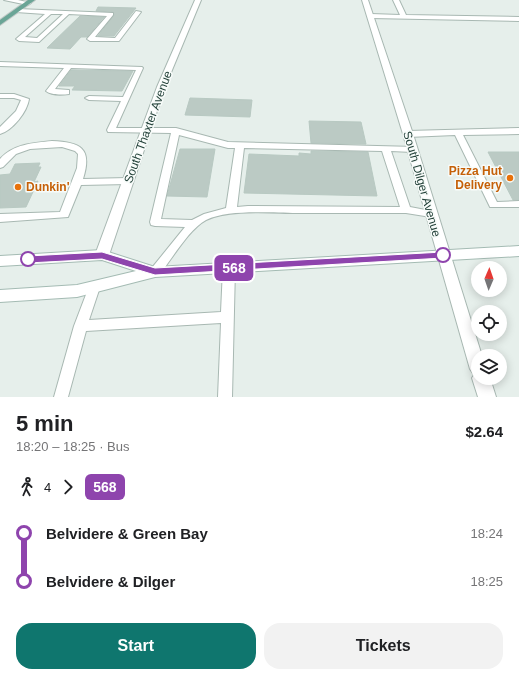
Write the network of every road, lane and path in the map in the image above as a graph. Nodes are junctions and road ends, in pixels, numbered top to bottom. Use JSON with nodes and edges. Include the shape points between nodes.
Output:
{"nodes":[{"id":1,"x":7,"y":0,"type":"edge"},
{"id":2,"x":198,"y":0,"type":"edge"},
{"id":3,"x":365,"y":0,"type":"edge"},
{"id":4,"x":396,"y":0,"type":"edge"},
{"id":5,"x":30,"y":1,"type":"edge"},
{"id":6,"x":18,"y":11,"type":"junction"},
{"id":7,"x":50,"y":12,"type":"junction"},
{"id":8,"x":68,"y":12,"type":"junction"},
{"id":9,"x":138,"y":12,"type":"dead end"},
{"id":10,"x":371,"y":16,"type":"junction"},
{"id":11,"x":404,"y":17,"type":"junction"},
{"id":12,"x":519,"y":19,"type":"edge"},
{"id":13,"x":1,"y":23,"type":"edge"},
{"id":14,"x":0,"y":32,"type":"edge"},
{"id":15,"x":0,"y":64,"type":"edge"},
{"id":16,"x":70,"y":66,"type":"junction"},
{"id":17,"x":66,"y":92,"type":"dead end"},
{"id":18,"x":0,"y":96,"type":"edge"},
{"id":19,"x":90,"y":98,"type":"dead end"},
{"id":20,"x":126,"y":99,"type":"junction"},
{"id":21,"x":1,"y":130,"type":"edge"},
{"id":22,"x":146,"y":130,"type":"junction"},
{"id":23,"x":176,"y":131,"type":"junction"},
{"id":24,"x":519,"y":131,"type":"edge"},
{"id":25,"x":458,"y":133,"type":"junction"},
{"id":26,"x":408,"y":134,"type":"junction"},
{"id":27,"x":240,"y":145,"type":"junction"},
{"id":28,"x":386,"y":148,"type":"junction"},
{"id":29,"x":412,"y":149,"type":"junction"},
{"id":30,"x":0,"y":165,"type":"edge"},
{"id":31,"x":128,"y":181,"type":"junction"},
{"id":32,"x":76,"y":182,"type":"junction"},
{"id":33,"x":519,"y":204,"type":"edge"},
{"id":34,"x":406,"y":210,"type":"junction"},
{"id":35,"x":231,"y":211,"type":"junction"},
{"id":36,"x":431,"y":214,"type":"junction"},
{"id":37,"x":0,"y":218,"type":"edge"},
{"id":38,"x":195,"y":224,"type":"junction"},
{"id":39,"x":519,"y":251,"type":"edge"},
{"id":40,"x":443,"y":255,"type":"junction"},
{"id":41,"x":102,"y":256,"type":"junction"},
{"id":42,"x":0,"y":261,"type":"edge"},
{"id":43,"x":229,"y":268,"type":"junction"},
{"id":44,"x":155,"y":272,"type":"junction"},
{"id":45,"x":94,"y":287,"type":"junction"},
{"id":46,"x":0,"y":296,"type":"edge"},
{"id":47,"x":228,"y":318,"type":"junction"},
{"id":48,"x":81,"y":326,"type":"junction"},
{"id":49,"x":472,"y":349,"type":"edge"},
{"id":50,"x":483,"y":385,"type":"edge"},
{"id":51,"x":61,"y":397,"type":"edge"},
{"id":52,"x":225,"y":397,"type":"edge"},
{"id":53,"x":487,"y":397,"type":"edge"}],
"edges":[{"from":1,"to":5,"type":"lane"},
{"from":2,"to":22,"type":"street","name":"South Thaxter Avenue","via":[[161,87]]},
{"from":3,"to":10,"type":"street","name":"South Dilger Avenue"},
{"from":4,"to":11,"type":"lane"},
{"from":5,"to":6,"type":"main road"},
{"from":6,"to":7,"type":"lane"},
{"from":6,"to":13,"type":"main road"},
{"from":7,"to":8,"type":"lane"},
{"from":7,"to":8,"type":"lane","via":[[19,39],[39,40]]},
{"from":8,"to":9,"type":"lane","via":[[111,14],[90,39],[118,40]]},
{"from":10,"to":11,"type":"lane"},
{"from":10,"to":26,"type":"street","name":"South Dilger Avenue"},
{"from":11,"to":12,"type":"lane"},
{"from":13,"to":14,"type":"main road","via":[[6,28]]},
{"from":15,"to":16,"type":"lane"},
{"from":16,"to":17,"type":"lane","via":[[50,91]]},
{"from":16,"to":20,"type":"lane","via":[[140,68]]},
{"from":18,"to":21,"type":"lane","via":[[25,99],[22,110]]},
{"from":19,"to":20,"type":"lane"},
{"from":20,"to":22,"type":"lane","via":[[111,130]]},
{"from":22,"to":23,"type":"lane"},
{"from":22,"to":31,"type":"street","name":"South Thaxter Avenue"},
{"from":23,"to":27,"type":"lane","via":[[228,145]]},
{"from":23,"to":38,"type":"lane","via":[[154,222]]},
{"from":24,"to":25,"type":"lane"},
{"from":25,"to":26,"type":"lane"},
{"from":25,"to":33,"type":"lane","via":[[494,205]]},
{"from":26,"to":29,"type":"street","name":"South Dilger Avenue"},
{"from":27,"to":28,"type":"lane"},
{"from":27,"to":35,"type":"lane"},
{"from":28,"to":29,"type":"lane"},
{"from":28,"to":34,"type":"lane"},
{"from":29,"to":36,"type":"street","name":"South Dilger Avenue"},
{"from":30,"to":32,"type":"lane","via":[[15,151],[29,146],[76,146],[81,152],[83,166]]},
{"from":31,"to":32,"type":"lane"},
{"from":31,"to":41,"type":"street","name":"South Thaxter Avenue"},
{"from":32,"to":37,"type":"lane","via":[[64,215]]},
{"from":34,"to":35,"type":"lane","via":[[248,208]]},
{"from":34,"to":36,"type":"lane"},
{"from":35,"to":38,"type":"lane","via":[[201,218]]},
{"from":36,"to":40,"type":"street","name":"South Dilger Avenue"},
{"from":38,"to":44,"type":"lane"},
{"from":39,"to":40,"type":"street"},
{"from":40,"to":43,"type":"street"},
{"from":40,"to":49,"type":"street","name":"South Dilger Avenue"},
{"from":41,"to":42,"type":"street"},
{"from":41,"to":44,"type":"street"},
{"from":43,"to":44,"type":"street"},
{"from":43,"to":47,"type":"lane"},
{"from":44,"to":45,"type":"street"},
{"from":45,"to":46,"type":"street","via":[[77,291]]},
{"from":45,"to":48,"type":"lane"},
{"from":47,"to":48,"type":"lane"},
{"from":47,"to":52,"type":"lane"},
{"from":48,"to":51,"type":"lane"},
{"from":50,"to":53,"type":"street"}]}
